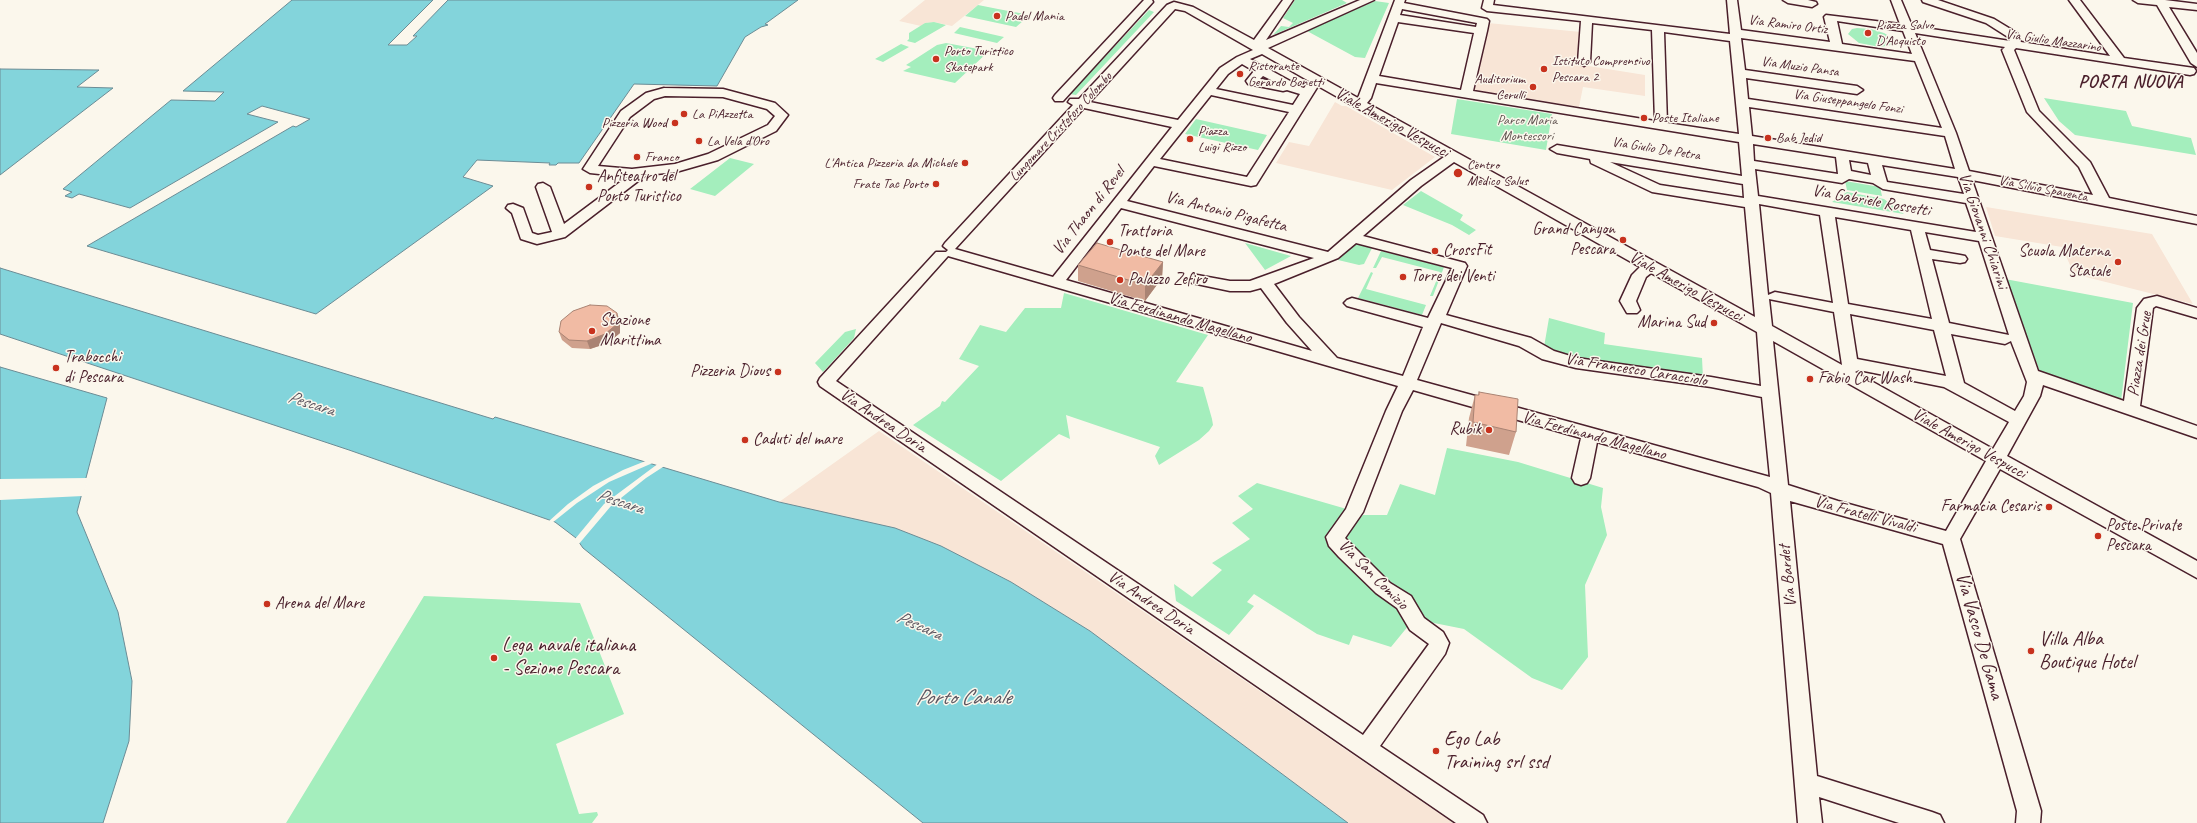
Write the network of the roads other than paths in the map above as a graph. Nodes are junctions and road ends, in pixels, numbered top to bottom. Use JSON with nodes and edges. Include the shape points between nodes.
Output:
{"nodes":[{"id":1,"x":1288,"y":0,"type":"edge"},
{"id":2,"x":1369,"y":0,"type":"edge"},
{"id":3,"x":1489,"y":0,"type":"edge"},
{"id":4,"x":1732,"y":0,"type":"edge"},
{"id":5,"x":1788,"y":0,"type":"edge"},
{"id":6,"x":1896,"y":0,"type":"edge"},
{"id":7,"x":1927,"y":0,"type":"edge"},
{"id":8,"x":2074,"y":0,"type":"edge"},
{"id":9,"x":2138,"y":0,"type":"edge"},
{"id":10,"x":1149,"y":1,"type":"edge"},
{"id":11,"x":2160,"y":1,"type":"edge"},
{"id":12,"x":1174,"y":3,"type":"edge"},
{"id":13,"x":1399,"y":3,"type":"edge"},
{"id":14,"x":1812,"y":4,"type":"dead end"},
{"id":15,"x":2197,"y":7,"type":"edge"},
{"id":16,"x":1394,"y":18,"type":"junction"},
{"id":17,"x":1587,"y":21,"type":"junction"},
{"id":18,"x":1659,"y":30,"type":"junction"},
{"id":19,"x":1481,"y":31,"type":"junction"},
{"id":20,"x":1908,"y":31,"type":"junction"},
{"id":21,"x":1736,"y":38,"type":"junction"},
{"id":22,"x":1837,"y":46,"type":"junction"},
{"id":23,"x":2010,"y":47,"type":"junction"},
{"id":24,"x":1257,"y":48,"type":"junction"},
{"id":25,"x":1918,"y":58,"type":"junction"},
{"id":26,"x":1241,"y":59,"type":"junction"},
{"id":27,"x":2119,"y":59,"type":"junction"},
{"id":28,"x":1584,"y":62,"type":"dead end"},
{"id":29,"x":2195,"y":72,"type":"edge"},
{"id":30,"x":1739,"y":73,"type":"junction"},
{"id":31,"x":1372,"y":79,"type":"junction"},
{"id":32,"x":1317,"y":81,"type":"junction"},
{"id":33,"x":1857,"y":90,"type":"dead end"},
{"id":34,"x":1208,"y":91,"type":"junction"},
{"id":35,"x":1302,"y":91,"type":"junction"},
{"id":36,"x":1466,"y":94,"type":"junction"},
{"id":37,"x":1742,"y":102,"type":"junction"},
{"id":38,"x":1082,"y":104,"type":"junction"},
{"id":39,"x":1358,"y":104,"type":"junction"},
{"id":40,"x":1297,"y":110,"type":"junction"},
{"id":41,"x":1181,"y":125,"type":"junction"},
{"id":42,"x":1661,"y":125,"type":"junction"},
{"id":43,"x":1950,"y":132,"type":"junction"},
{"id":44,"x":1746,"y":139,"type":"junction"},
{"id":45,"x":1557,"y":149,"type":"dead end"},
{"id":46,"x":1594,"y":155,"type":"junction"},
{"id":47,"x":1842,"y":155,"type":"junction"},
{"id":48,"x":1452,"y":157,"type":"junction"},
{"id":49,"x":1874,"y":160,"type":"junction"},
{"id":50,"x":1151,"y":162,"type":"junction"},
{"id":51,"x":1748,"y":164,"type":"junction"},
{"id":52,"x":643,"y":171,"type":"junction"},
{"id":53,"x":1845,"y":174,"type":"junction"},
{"id":54,"x":1964,"y":174,"type":"junction"},
{"id":55,"x":1749,"y":180,"type":"junction"},
{"id":56,"x":1878,"y":180,"type":"junction"},
{"id":57,"x":543,"y":187,"type":"dead end"},
{"id":58,"x":1972,"y":200,"type":"junction"},
{"id":59,"x":2103,"y":201,"type":"junction"},
{"id":60,"x":1751,"y":202,"type":"junction"},
{"id":61,"x":1118,"y":203,"type":"junction"},
{"id":62,"x":513,"y":208,"type":"dead end"},
{"id":63,"x":1827,"y":212,"type":"junction"},
{"id":64,"x":2197,"y":220,"type":"edge"},
{"id":65,"x":1917,"y":227,"type":"junction"},
{"id":66,"x":560,"y":234,"type":"junction"},
{"id":67,"x":1354,"y":238,"type":"junction"},
{"id":68,"x":1985,"y":238,"type":"junction"},
{"id":69,"x":948,"y":251,"type":"junction"},
{"id":70,"x":1923,"y":253,"type":"junction"},
{"id":71,"x":1324,"y":256,"type":"junction"},
{"id":72,"x":1960,"y":259,"type":"dead end"},
{"id":73,"x":1650,"y":266,"type":"junction"},
{"id":74,"x":1196,"y":280,"type":"dead end"},
{"id":75,"x":1268,"y":280,"type":"junction"},
{"id":76,"x":1056,"y":283,"type":"junction"},
{"id":77,"x":1775,"y":297,"type":"dead end"},
{"id":78,"x":1352,"y":303,"type":"dead end"},
{"id":79,"x":1842,"y":308,"type":"junction"},
{"id":80,"x":1632,"y":310,"type":"dead end"},
{"id":81,"x":2197,"y":312,"type":"edge"},
{"id":82,"x":1435,"y":321,"type":"junction"},
{"id":83,"x":1941,"y":327,"type":"junction"},
{"id":84,"x":1764,"y":330,"type":"junction"},
{"id":85,"x":2005,"y":339,"type":"dead end"},
{"id":86,"x":1332,"y":362,"type":"junction"},
{"id":87,"x":1846,"y":370,"type":"junction"},
{"id":88,"x":2032,"y":375,"type":"junction"},
{"id":89,"x":826,"y":382,"type":"joint"},
{"id":90,"x":1408,"y":384,"type":"junction"},
{"id":91,"x":1956,"y":385,"type":"junction"},
{"id":92,"x":1770,"y":393,"type":"junction"},
{"id":93,"x":2131,"y":410,"type":"junction"},
{"id":94,"x":2018,"y":420,"type":"junction"},
{"id":95,"x":2197,"y":432,"type":"edge"},
{"id":96,"x":1590,"y":435,"type":"junction"},
{"id":97,"x":1996,"y":458,"type":"junction"},
{"id":98,"x":1581,"y":478,"type":"dead end"},
{"id":99,"x":1780,"y":489,"type":"junction"},
{"id":100,"x":1951,"y":539,"type":"junction"},
{"id":101,"x":2197,"y":570,"type":"edge"},
{"id":102,"x":1366,"y":749,"type":"junction"},
{"id":103,"x":1806,"y":783,"type":"junction"},
{"id":104,"x":1475,"y":823,"type":"edge"},
{"id":105,"x":1810,"y":823,"type":"edge"},
{"id":106,"x":1932,"y":823,"type":"edge"},
{"id":107,"x":2028,"y":823,"type":"edge"}],
"edges":[{"from":1,"to":24,"type":"street"},
{"from":2,"to":24,"type":"street","name":"Via Thaon di Revel"},
{"from":3,"to":17,"type":"street","name":"Via Ramiro Ortiz","via":[[1487,8]]},
{"from":4,"to":21,"type":"street","name":"Via Bardet"},
{"from":5,"to":14,"type":"street"},
{"from":6,"to":20,"type":"street","name":"Via Giovanni Chiarini"},
{"from":7,"to":23,"type":"street","via":[[2000,26],[2013,35],[2016,41]]},
{"from":8,"to":27,"type":"street"},
{"from":9,"to":11,"type":"street"},
{"from":10,"to":12,"type":"street","name":"Viale Amerigo Vespucci","via":[[1154,8]]},
{"from":10,"to":38,"type":"street","via":[[1059,98]]},
{"from":11,"to":15,"type":"street"},
{"from":11,"to":29,"type":"street"},
{"from":12,"to":24,"type":"street","name":"Viale Amerigo Vespucci"},
{"from":12,"to":38,"type":"street","name":"Lungomare Cristoforo Colombo"},
{"from":13,"to":16,"type":"street"},
{"from":13,"to":19,"type":"street","via":[[1483,21]]},
{"from":16,"to":19,"type":"street"},
{"from":16,"to":31,"type":"street"},
{"from":17,"to":18,"type":"street","name":"Via Ramiro Ortiz"},
{"from":17,"to":28,"type":"street"},
{"from":18,"to":21,"type":"street","name":"Via Ramiro Ortiz"},
{"from":18,"to":42,"type":"street"},
{"from":19,"to":36,"type":"street"},
{"from":20,"to":22,"type":"street","via":[[1830,17]]},
{"from":20,"to":23,"type":"street","name":"Via Giulio Mazzarino"},
{"from":20,"to":25,"type":"street","name":"Via Giovanni Chiarini"},
{"from":21,"to":22,"type":"street","name":"Via Ramiro Ortiz"},
{"from":21,"to":30,"type":"street","name":"Via Bardet"},
{"from":22,"to":25,"type":"street"},
{"from":23,"to":27,"type":"street","name":"Via Giulio Mazzarino"},
{"from":23,"to":29,"type":"street","name":"Via Giulio Mazzarino"},
{"from":23,"to":59,"type":"street","via":[[2033,112],[2085,165]]},
{"from":24,"to":26,"type":"street","name":"Via Thaon di Revel"},
{"from":24,"to":32,"type":"street","name":"Viale Amerigo Vespucci"},
{"from":25,"to":43,"type":"street","name":"Via Giovanni Chiarini"},
{"from":26,"to":34,"type":"street","name":"Via Thaon di Revel","via":[[1224,71]]},
{"from":26,"to":35,"type":"street","via":[[1262,70],[1252,81]]},
{"from":27,"to":29,"type":"street","name":"Via Giulio Mazzarino"},
{"from":30,"to":33,"type":"street","name":"Via Muzio Pansa"},
{"from":30,"to":37,"type":"street","name":"Via Bardet"},
{"from":31,"to":36,"type":"street","name":"Via Silvio Spaventa"},
{"from":31,"to":39,"type":"street","via":[[1365,98]]},
{"from":32,"to":35,"type":"street"},
{"from":32,"to":39,"type":"street","name":"Viale Amerigo Vespucci"},
{"from":34,"to":40,"type":"street"},
{"from":34,"to":41,"type":"street","name":"Via Thaon di Revel"},
{"from":35,"to":40,"type":"street"},
{"from":36,"to":42,"type":"street","name":"Via Silvio Spaventa"},
{"from":37,"to":43,"type":"street","name":"Via Giuseppangelo Fonzi"},
{"from":37,"to":44,"type":"street","name":"Via Bardet"},
{"from":38,"to":41,"type":"street"},
{"from":38,"to":69,"type":"street","name":"Lungomare Cristoforo Colombo"},
{"from":39,"to":48,"type":"street","name":"Viale Amerigo Vespucci"},
{"from":40,"to":50,"type":"street","name":"Via Thaon di Revel","via":[[1251,182]]},
{"from":41,"to":50,"type":"street","name":"Via Thaon di Revel"},
{"from":42,"to":44,"type":"street","name":"Via Silvio Spaventa"},
{"from":43,"to":54,"type":"street","name":"Via Giovanni Chiarini"},
{"from":44,"to":47,"type":"street","name":"Via Silvio Spaventa"},
{"from":44,"to":51,"type":"street","name":"Via Bardet"},
{"from":45,"to":46,"type":"street","name":"Via Giulio De Petra"},
{"from":46,"to":55,"type":"street","name":"Via Giulio De Petra"},
{"from":46,"to":60,"type":"street","name":"Via Gabriele Rossetti","via":[[1600,163],[1657,188]]},
{"from":47,"to":49,"type":"street","name":"Via Silvio Spaventa"},
{"from":47,"to":53,"type":"street"},
{"from":48,"to":67,"type":"street","via":[[1416,183]]},
{"from":48,"to":73,"type":"street","name":"Viale Amerigo Vespucci"},
{"from":49,"to":54,"type":"street","name":"Via Silvio Spaventa"},
{"from":49,"to":56,"type":"street"},
{"from":50,"to":61,"type":"street","name":"Via Thaon di Revel"},
{"from":51,"to":53,"type":"street","via":[[1841,179]]},
{"from":51,"to":55,"type":"street","name":"Via Bardet"},
{"from":52,"to":52,"type":"street","via":[[676,168],[713,157],[772,128],[782,115],[771,106],[723,92],[664,92],[650,96],[625,114],[590,169],[618,173]]},
{"from":52,"to":66,"type":"street"},
{"from":53,"to":56,"type":"street"},
{"from":54,"to":58,"type":"street","name":"Via Giovanni Chiarini"},
{"from":54,"to":59,"type":"street","name":"Via Silvio Spaventa"},
{"from":55,"to":60,"type":"street","name":"Via Bardet"},
{"from":56,"to":58,"type":"street","via":[[1886,186]]},
{"from":57,"to":66,"type":"street"},
{"from":58,"to":68,"type":"street","name":"Via Giovanni Chiarini"},
{"from":59,"to":64,"type":"street","name":"Via Silvio Spaventa"},
{"from":60,"to":63,"type":"street","name":"Via Gabriele Rossetti"},
{"from":60,"to":84,"type":"street","name":"Via Bardet"},
{"from":61,"to":71,"type":"street","name":"Via Antonio Pigafetta"},
{"from":61,"to":76,"type":"street","name":"Via Thaon di Revel"},
{"from":62,"to":66,"type":"street","via":[[518,211],[526,236],[537,240]]},
{"from":63,"to":65,"type":"street","name":"Via Gabriele Rossetti"},
{"from":63,"to":79,"type":"street"},
{"from":65,"to":68,"type":"street","name":"Via Gabriele Rossetti"},
{"from":65,"to":70,"type":"street"},
{"from":67,"to":71,"type":"street","via":[[1333,255]]},
{"from":67,"to":82,"type":"street","via":[[1460,266]]},
{"from":68,"to":88,"type":"street","name":"Via Giovanni Chiarini"},
{"from":69,"to":76,"type":"street","name":"Via Ferdinando Magellano"},
{"from":69,"to":89,"type":"street","name":"Lungomare Cristoforo Colombo"},
{"from":70,"to":72,"type":"street"},
{"from":70,"to":83,"type":"street"},
{"from":71,"to":75,"type":"street"},
{"from":73,"to":80,"type":"street","via":[[1639,275],[1628,301]]},
{"from":73,"to":84,"type":"street","name":"Viale Amerigo Vespucci"},
{"from":74,"to":75,"type":"street","via":[[1230,286],[1250,286]]},
{"from":75,"to":86,"type":"street","via":[[1293,320]]},
{"from":76,"to":86,"type":"street","name":"Via Ferdinando Magellano"},
{"from":77,"to":79,"type":"street"},
{"from":78,"to":82,"type":"street","name":"Via Francesco Caracciolo"},
{"from":79,"to":83,"type":"street"},
{"from":79,"to":87,"type":"street"},
{"from":81,"to":93,"type":"street","name":"Piazza dei Grue","via":[[2157,301],[2149,302],[2145,308]]},
{"from":82,"to":90,"type":"street"},
{"from":82,"to":92,"type":"street","name":"Via Francesco Caracciolo","via":[[1525,342],[1548,356],[1589,366],[1711,382]]},
{"from":83,"to":85,"type":"street"},
{"from":83,"to":91,"type":"street"},
{"from":84,"to":87,"type":"street","name":"Viale Amerigo Vespucci"},
{"from":84,"to":92,"type":"street","name":"Via Bardet"},
{"from":86,"to":90,"type":"street","name":"Via Ferdinando Magellano"},
{"from":87,"to":91,"type":"street","via":[[1857,364]]},
{"from":87,"to":97,"type":"street","name":"Viale Amerigo Vespucci"},
{"from":88,"to":93,"type":"street","name":"Piazza dei Grue"},
{"from":88,"to":94,"type":"street","name":"Via Giovanni Chiarini","via":[[2035,382],[2034,391]]},
{"from":89,"to":102,"type":"street","name":"Via Andrea Doria"},
{"from":90,"to":96,"type":"street","name":"Via Ferdinando Magellano"},
{"from":90,"to":102,"type":"street","name":"Via San Comizio","via":[[1394,411],[1354,512],[1337,533],[1336,541],[1384,588],[1404,602],[1417,624],[1439,643],[1438,648]]},
{"from":91,"to":94,"type":"street"},
{"from":92,"to":99,"type":"street","name":"Via Bardet"},
{"from":93,"to":95,"type":"street","name":"Piazza dei Grue"},
{"from":94,"to":97,"type":"street","name":"Via Giovanni Chiarini"},
{"from":96,"to":98,"type":"street"},
{"from":96,"to":99,"type":"street","name":"Via Ferdinando Magellano","via":[[1763,482]]},
{"from":97,"to":100,"type":"street"},
{"from":97,"to":101,"type":"street","name":"Viale Amerigo Vespucci"},
{"from":99,"to":100,"type":"street","name":"Via Fratelli Vivaldi","via":[[1831,506]]},
{"from":99,"to":103,"type":"street","name":"Via Bardet"},
{"from":100,"to":107,"type":"street","name":"Via Vasco De Gama","via":[[2029,811]]},
{"from":102,"to":104,"type":"street","name":"Via Andrea Doria"},
{"from":103,"to":105,"type":"street","name":"Via Bardet"},
{"from":103,"to":106,"type":"street"}]}
